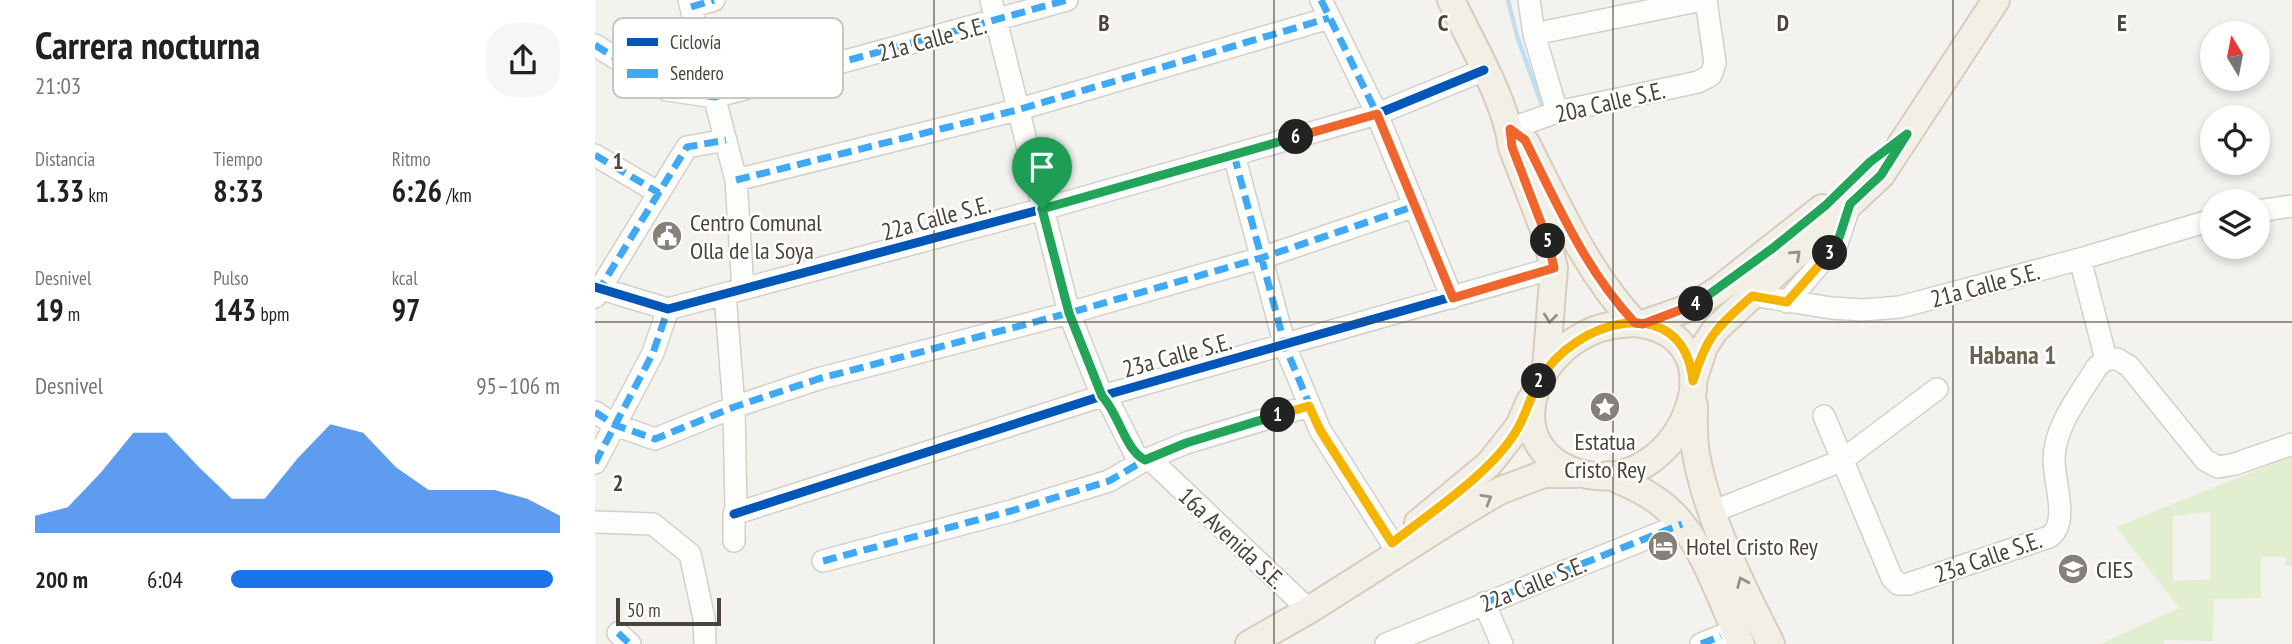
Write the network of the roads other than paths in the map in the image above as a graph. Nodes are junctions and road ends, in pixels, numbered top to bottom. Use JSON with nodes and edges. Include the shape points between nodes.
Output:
{"nodes":[{"id":1,"x":714,"y":0,"type":"edge"},
{"id":2,"x":991,"y":0,"type":"edge"},
{"id":3,"x":1067,"y":0,"type":"edge"},
{"id":4,"x":1451,"y":0,"type":"edge"},
{"id":5,"x":1529,"y":0,"type":"edge"},
{"id":6,"x":1704,"y":0,"type":"edge"},
{"id":7,"x":1996,"y":0,"type":"edge"},
{"id":8,"x":690,"y":3,"type":"edge"},
{"id":9,"x":1325,"y":9,"type":"edge"},
{"id":10,"x":996,"y":21,"type":"junction"},
{"id":11,"x":1534,"y":34,"type":"junction"},
{"id":12,"x":595,"y":45,"type":"edge"},
{"id":13,"x":613,"y":56,"type":"edge"},
{"id":14,"x":843,"y":62,"type":"edge"},
{"id":15,"x":1484,"y":70,"type":"junction"},
{"id":16,"x":715,"y":98,"type":"edge"},
{"id":17,"x":1017,"y":110,"type":"junction"},
{"id":18,"x":1557,"y":112,"type":"junction"},
{"id":19,"x":1377,"y":114,"type":"junction"},
{"id":20,"x":1510,"y":129,"type":"junction"},
{"id":21,"x":1907,"y":134,"type":"junction"},
{"id":22,"x":726,"y":140,"type":"junction"},
{"id":23,"x":595,"y":155,"type":"edge"},
{"id":24,"x":1234,"y":155,"type":"junction"},
{"id":25,"x":736,"y":180,"type":"junction"},
{"id":26,"x":659,"y":193,"type":"junction"},
{"id":27,"x":1850,"y":204,"type":"junction"},
{"id":28,"x":1415,"y":206,"type":"junction"},
{"id":29,"x":2292,"y":206,"type":"edge"},
{"id":30,"x":1042,"y":209,"type":"junction"},
{"id":31,"x":2270,"y":209,"type":"edge"},
{"id":32,"x":2200,"y":224,"type":"edge"},
{"id":33,"x":1261,"y":258,"type":"junction"},
{"id":34,"x":2080,"y":259,"type":"junction"},
{"id":35,"x":1554,"y":268,"type":"junction"},
{"id":36,"x":596,"y":291,"type":"edge"},
{"id":37,"x":734,"y":292,"type":"junction"},
{"id":38,"x":1752,"y":296,"type":"junction"},
{"id":39,"x":1453,"y":298,"type":"junction"},
{"id":40,"x":1787,"y":302,"type":"junction"},
{"id":41,"x":668,"y":309,"type":"junction"},
{"id":42,"x":1069,"y":313,"type":"junction"},
{"id":43,"x":1639,"y":323,"type":"junction"},
{"id":44,"x":1285,"y":346,"type":"junction"},
{"id":45,"x":2106,"y":359,"type":"junction"},
{"id":46,"x":1541,"y":377,"type":"junction"},
{"id":47,"x":1693,"y":388,"type":"junction"},
{"id":48,"x":1937,"y":389,"type":"dead end"},
{"id":49,"x":1102,"y":396,"type":"junction"},
{"id":50,"x":1309,"y":406,"type":"junction"},
{"id":51,"x":734,"y":407,"type":"junction"},
{"id":52,"x":595,"y":412,"type":"edge"},
{"id":53,"x":1824,"y":416,"type":"dead end"},
{"id":54,"x":615,"y":425,"type":"junction"},
{"id":55,"x":2292,"y":444,"type":"edge"},
{"id":56,"x":1145,"y":460,"type":"junction"},
{"id":57,"x":1841,"y":461,"type":"junction"},
{"id":58,"x":595,"y":463,"type":"edge"},
{"id":59,"x":1599,"y":475,"type":"junction"},
{"id":60,"x":1712,"y":512,"type":"junction"},
{"id":61,"x":734,"y":514,"type":"junction"},
{"id":62,"x":595,"y":522,"type":"edge"},
{"id":63,"x":1682,"y":524,"type":"junction"},
{"id":64,"x":734,"y":541,"type":"dead end"},
{"id":65,"x":1392,"y":543,"type":"junction"},
{"id":66,"x":823,"y":561,"type":"dead end"},
{"id":67,"x":1484,"y":603,"type":"junction"},
{"id":68,"x":1317,"y":605,"type":"junction"},
{"id":69,"x":1721,"y":641,"type":"edge"},
{"id":70,"x":705,"y":644,"type":"edge"},
{"id":71,"x":1249,"y":644,"type":"edge"},
{"id":72,"x":1385,"y":644,"type":"edge"},
{"id":73,"x":1502,"y":644,"type":"edge"},
{"id":74,"x":1771,"y":644,"type":"edge"}],
"edges":[{"from":1,"to":8,"type":"street"},
{"from":2,"to":10,"type":"street","name":"16a Avenida S.E."},
{"from":3,"to":10,"type":"street","name":"21a Calle S.E."},
{"from":4,"to":15,"type":"main road"},
{"from":5,"to":11,"type":"street"},
{"from":6,"to":11,"type":"street"},
{"from":6,"to":18,"type":"street","name":"20a Calle S.E.","via":[[1715,63],[1711,75],[1698,82]]},
{"from":7,"to":21,"type":"main road"},
{"from":9,"to":17,"type":"street"},
{"from":9,"to":19,"type":"street"},
{"from":10,"to":14,"type":"street","name":"21a Calle S.E."},
{"from":10,"to":17,"type":"street","name":"16a Avenida S.E."},
{"from":11,"to":18,"type":"street"},
{"from":12,"to":13,"type":"street"},
{"from":15,"to":19,"type":"street","name":"22a Calle S.E."},
{"from":15,"to":20,"type":"main road"},
{"from":16,"to":22,"type":"street"},
{"from":17,"to":25,"type":"street"},
{"from":17,"to":30,"type":"street","name":"16a Avenida S.E."},
{"from":18,"to":20,"type":"street","name":"20a Calle S.E."},
{"from":19,"to":24,"type":"street","name":"22a Calle S.E."},
{"from":19,"to":28,"type":"street"},
{"from":20,"to":35,"type":"main road","via":[[1512,147],[1544,228]]},
{"from":20,"to":43,"type":"main road","via":[[1525,140],[1608,293]]},
{"from":21,"to":27,"type":"main road","via":[[1881,175]]},
{"from":21,"to":43,"type":"main road","via":[[1729,282],[1691,307]]},
{"from":22,"to":25,"type":"street"},
{"from":22,"to":26,"type":"street","via":[[687,147]]},
{"from":23,"to":26,"type":"street"},
{"from":24,"to":30,"type":"street","name":"22a Calle S.E."},
{"from":24,"to":33,"type":"street"},
{"from":25,"to":37,"type":"street"},
{"from":26,"to":36,"type":"street"},
{"from":38,"to":27,"type":"main road","one_way":true},
{"from":27,"to":40,"type":"street","via":[[1837,244]]},
{"from":28,"to":33,"type":"street"},
{"from":28,"to":39,"type":"street"},
{"from":29,"to":31,"type":"street"},
{"from":30,"to":37,"type":"street","name":"22a Calle S.E."},
{"from":30,"to":42,"type":"street","name":"16a Avenida S.E."},
{"from":32,"to":34,"type":"street","name":"21a Calle S.E."},
{"from":33,"to":42,"type":"street"},
{"from":33,"to":44,"type":"street"},
{"from":34,"to":40,"type":"street","name":"21a Calle S.E.","via":[[1900,307],[1863,310]]},
{"from":34,"to":45,"type":"street"},
{"from":35,"to":39,"type":"street","name":"23a Calle S.E."},
{"from":35,"to":46,"type":"main road","one_way":true},
{"from":36,"to":41,"type":"street"},
{"from":37,"to":41,"type":"street","name":"22a Calle S.E."},
{"from":37,"to":51,"type":"street"},
{"from":38,"to":40,"type":"street","name":"21a Calle S.E."},
{"from":38,"to":47,"type":"main road","via":[[1708,340]]},
{"from":39,"to":44,"type":"street","name":"23a Calle S.E."},
{"from":41,"to":54,"type":"street","via":[[653,353]]},
{"from":42,"to":49,"type":"street","name":"16a Avenida S.E."},
{"from":42,"to":51,"type":"street","via":[[818,379]]},
{"from":43,"to":46,"type":"main road","via":[[1611,325],[1583,336],[1566,347]]},
{"from":43,"to":47,"type":"main road","via":[[1677,341],[1688,358]]},
{"from":44,"to":49,"type":"street","name":"23a Calle S.E."},
{"from":44,"to":50,"type":"street"},
{"from":45,"to":55,"type":"street","via":[[2129,366],[2205,460],[2218,467]]},
{"from":45,"to":57,"type":"street","name":"23a Calle S.E.","via":[[2059,431],[2054,460],[2060,523],[2049,537],[1898,584]]},
{"from":46,"to":59,"type":"main road","via":[[1531,421],[1538,444],[1556,463]]},
{"from":46,"to":65,"type":"main road","via":[[1506,445]]},
{"from":47,"to":59,"type":"main road","via":[[1685,422],[1664,449],[1636,467]]},
{"from":47,"to":60,"type":"main road","via":[[1696,452]]},
{"from":48,"to":57,"type":"street"},
{"from":49,"to":56,"type":"street","name":"16a Avenida S.E.","via":[[1136,456]]},
{"from":49,"to":61,"type":"street","name":"23a Calle S.E."},
{"from":50,"to":56,"type":"street"},
{"from":50,"to":65,"type":"street"},
{"from":51,"to":54,"type":"street","via":[[655,439]]},
{"from":51,"to":61,"type":"street"},
{"from":52,"to":54,"type":"street"},
{"from":53,"to":57,"type":"street"},
{"from":54,"to":58,"type":"street"},
{"from":56,"to":66,"type":"street","via":[[1109,481]]},
{"from":56,"to":68,"type":"street","name":"16a Avenida S.E.","via":[[1153,462]]},
{"from":57,"to":60,"type":"street"},
{"from":59,"to":63,"type":"main road","via":[[1641,490]]},
{"from":68,"to":59,"type":"main road","one_way":true,"via":[[1516,483],[1553,473]]},
{"from":74,"to":60,"type":"main road","one_way":true},
{"from":61,"to":64,"type":"street"},
{"from":62,"to":70,"type":"street","via":[[653,524],[690,554]]},
{"from":63,"to":67,"type":"street","name":"22a Calle S.E."},
{"from":63,"to":69,"type":"main road","via":[[1697,547]]},
{"from":65,"to":68,"type":"main road"},
{"from":67,"to":72,"type":"street","name":"22a Calle S.E."},
{"from":67,"to":73,"type":"street"},
{"from":68,"to":71,"type":"main road"}]}
